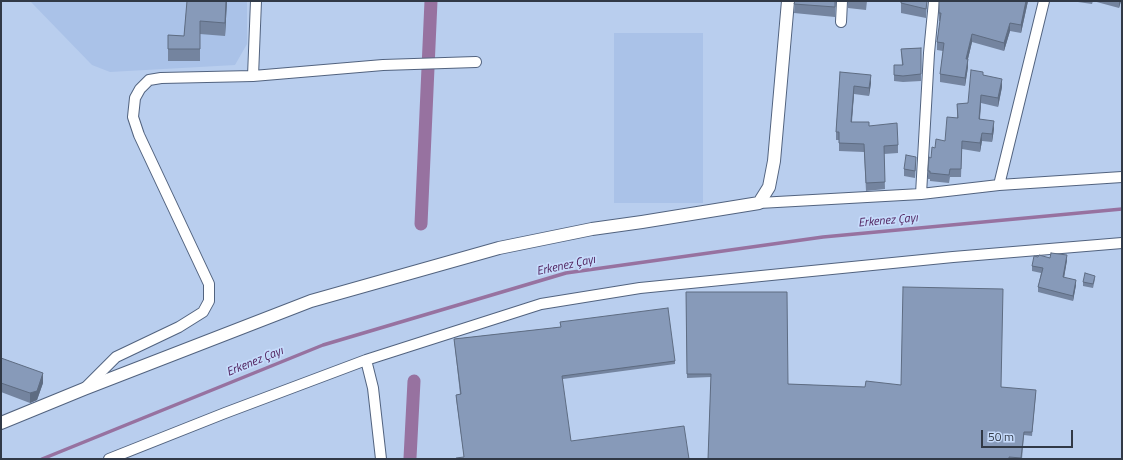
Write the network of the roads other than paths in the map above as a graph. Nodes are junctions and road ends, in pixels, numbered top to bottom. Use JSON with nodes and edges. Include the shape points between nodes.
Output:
{"nodes":[{"id":1,"x":256,"y":1,"type":"edge"},
{"id":2,"x":788,"y":1,"type":"edge"},
{"id":3,"x":842,"y":1,"type":"edge"},
{"id":4,"x":934,"y":1,"type":"edge"},
{"id":5,"x":1044,"y":1,"type":"edge"},
{"id":6,"x":841,"y":22,"type":"dead end"},
{"id":7,"x":476,"y":62,"type":"dead end"},
{"id":8,"x":253,"y":76,"type":"junction"},
{"id":9,"x":1122,"y":177,"type":"edge"},
{"id":10,"x":999,"y":186,"type":"junction"},
{"id":11,"x":921,"y":194,"type":"junction"},
{"id":12,"x":759,"y":203,"type":"junction"},
{"id":13,"x":1122,"y":243,"type":"edge"},
{"id":14,"x":366,"y":360,"type":"junction"},
{"id":15,"x":84,"y":389,"type":"junction"},
{"id":16,"x":3,"y":419,"type":"edge"},
{"id":17,"x":109,"y":459,"type":"edge"},
{"id":18,"x":381,"y":459,"type":"edge"}],
"edges":[{"from":1,"to":8,"type":"street"},
{"from":2,"to":12,"type":"street","via":[[774,162],[769,187]]},
{"from":3,"to":6,"type":"street"},
{"from":4,"to":11,"type":"street"},
{"from":5,"to":10,"type":"street"},
{"from":7,"to":8,"type":"street","via":[[383,65]]},
{"from":8,"to":15,"type":"street","via":[[149,80],[135,98],[133,117],[137,129],[209,284],[209,301],[203,312],[179,327],[116,357]]},
{"from":9,"to":10,"type":"street"},
{"from":10,"to":11,"type":"street"},
{"from":11,"to":12,"type":"street"},
{"from":12,"to":15,"type":"street","via":[[592,229],[499,248],[311,300]]},
{"from":13,"to":14,"type":"street","via":[[945,257],[640,288],[541,304]]},
{"from":14,"to":17,"type":"street"},
{"from":14,"to":18,"type":"street","via":[[373,388]]},
{"from":15,"to":16,"type":"street"}]}
